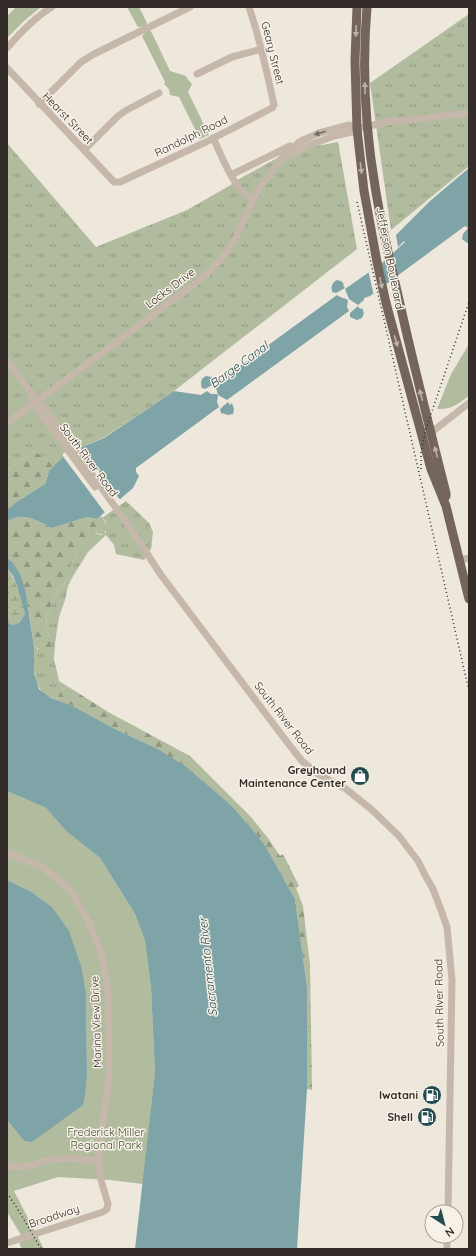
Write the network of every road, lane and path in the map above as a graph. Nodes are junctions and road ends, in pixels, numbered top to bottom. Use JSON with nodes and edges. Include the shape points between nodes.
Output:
{"nodes":[{"id":1,"x":52,"y":7,"type":"edge"},
{"id":2,"x":190,"y":7,"type":"edge"},
{"id":3,"x":249,"y":7,"type":"edge"},
{"id":4,"x":357,"y":7,"type":"edge"},
{"id":5,"x":367,"y":7,"type":"edge"},
{"id":6,"x":7,"y":48,"type":"edge"},
{"id":7,"x":262,"y":50,"type":"junction"},
{"id":8,"x":7,"y":68,"type":"edge"},
{"id":9,"x":197,"y":74,"type":"dead end"},
{"id":10,"x":159,"y":93,"type":"dead end"},
{"id":11,"x":40,"y":104,"type":"junction"},
{"id":12,"x":274,"y":105,"type":"joint"},
{"id":13,"x":469,"y":113,"type":"edge"},
{"id":14,"x":367,"y":127,"type":"junction"},
{"id":15,"x":358,"y":129,"type":"junction"},
{"id":16,"x":213,"y":138,"type":"junction"},
{"id":17,"x":303,"y":140,"type":"junction"},
{"id":18,"x":84,"y":150,"type":"junction"},
{"id":19,"x":278,"y":161,"type":"junction"},
{"id":20,"x":231,"y":175,"type":"junction"},
{"id":21,"x":114,"y":182,"type":"joint"},
{"id":22,"x":253,"y":200,"type":"junction"},
{"id":23,"x":7,"y":361,"type":"edge"},
{"id":24,"x":7,"y":367,"type":"edge"},
{"id":25,"x":35,"y":402,"type":"junction"},
{"id":26,"x":469,"y":403,"type":"edge"},
{"id":27,"x":7,"y":422,"type":"edge"},
{"id":28,"x":427,"y":435,"type":"junction"},
{"id":29,"x":469,"y":558,"type":"edge"},
{"id":30,"x":459,"y":560,"type":"junction"},
{"id":31,"x":469,"y":599,"type":"edge"},
{"id":32,"x":7,"y":852,"type":"edge"},
{"id":33,"x":98,"y":1161,"type":"junction"},
{"id":34,"x":7,"y":1165,"type":"edge"},
{"id":35,"x":448,"y":1204,"type":"edge"},
{"id":36,"x":107,"y":1209,"type":"joint"},
{"id":37,"x":7,"y":1243,"type":"edge"}],
"edges":[{"from":1,"to":6,"type":"street"},
{"from":2,"to":11,"type":"street","via":[[81,62]]},
{"from":3,"to":7,"type":"street","name":"Geary Street"},
{"from":4,"to":15,"type":"main road","name":"Jefferson Boulevard","one_way":true,"via":[[355,61]]},
{"from":14,"to":5,"type":"main road","name":"Jefferson Boulevard","one_way":true},
{"from":7,"to":9,"type":"street","via":[[232,58]]},
{"from":7,"to":12,"type":"street","name":"Geary Street"},
{"from":8,"to":11,"type":"street","name":"Hearst Street"},
{"from":10,"to":18,"type":"street","via":[[117,117]]},
{"from":11,"to":18,"type":"street","name":"Hearst Street"},
{"from":12,"to":16,"type":"street","name":"Randolph Road"},
{"from":13,"to":14,"type":"street","name":"Locks Drive","via":[[386,122]]},
{"from":14,"to":15,"type":"street","name":"Locks Drive"},
{"from":28,"to":14,"type":"main road","name":"Jefferson Boulevard","one_way":true,"via":[[386,247]]},
{"from":15,"to":17,"type":"street","one_way":true,"via":[[349,125]]},
{"from":15,"to":19,"type":"street","name":"Locks Drive","via":[[310,145]]},
{"from":15,"to":28,"type":"main road","name":"Jefferson Boulevard","one_way":true,"via":[[364,191],[386,303]]},
{"from":16,"to":20,"type":"street"},
{"from":16,"to":21,"type":"street","name":"Randolph Road","via":[[131,178]]},
{"from":17,"to":19,"type":"street","name":"Locks Drive"},
{"from":17,"to":20,"type":"street"},
{"from":18,"to":21,"type":"street","name":"Hearst Street"},
{"from":19,"to":22,"type":"street","name":"Locks Drive"},
{"from":20,"to":22,"type":"street","via":[[245,195]]},
{"from":22,"to":25,"type":"street","name":"Locks Drive","via":[[236,238],[203,278]]},
{"from":23,"to":25,"type":"street"},
{"from":24,"to":25,"type":"street"},
{"from":25,"to":27,"type":"street"},
{"from":25,"to":35,"type":"street","name":"South River Road","via":[[302,761],[318,774],[346,789],[399,836],[418,861],[433,889],[446,927],[452,980]]},
{"from":26,"to":28,"type":"street"},
{"from":28,"to":30,"type":"main road","name":"Jefferson Boulevard","via":[[431,469],[446,506]]},
{"from":29,"to":30,"type":"street"},
{"from":30,"to":31,"type":"main road","name":"Jefferson Boulevard"},
{"from":32,"to":33,"type":"street","name":"Marina View Drive","via":[[41,867],[68,888],[89,922],[101,953],[108,999],[109,1074]]},
{"from":33,"to":34,"type":"street","via":[[72,1157],[15,1168]]},
{"from":33,"to":36,"type":"street","name":"Marina View Drive"},
{"from":36,"to":37,"type":"street","name":"Broadway"}]}
